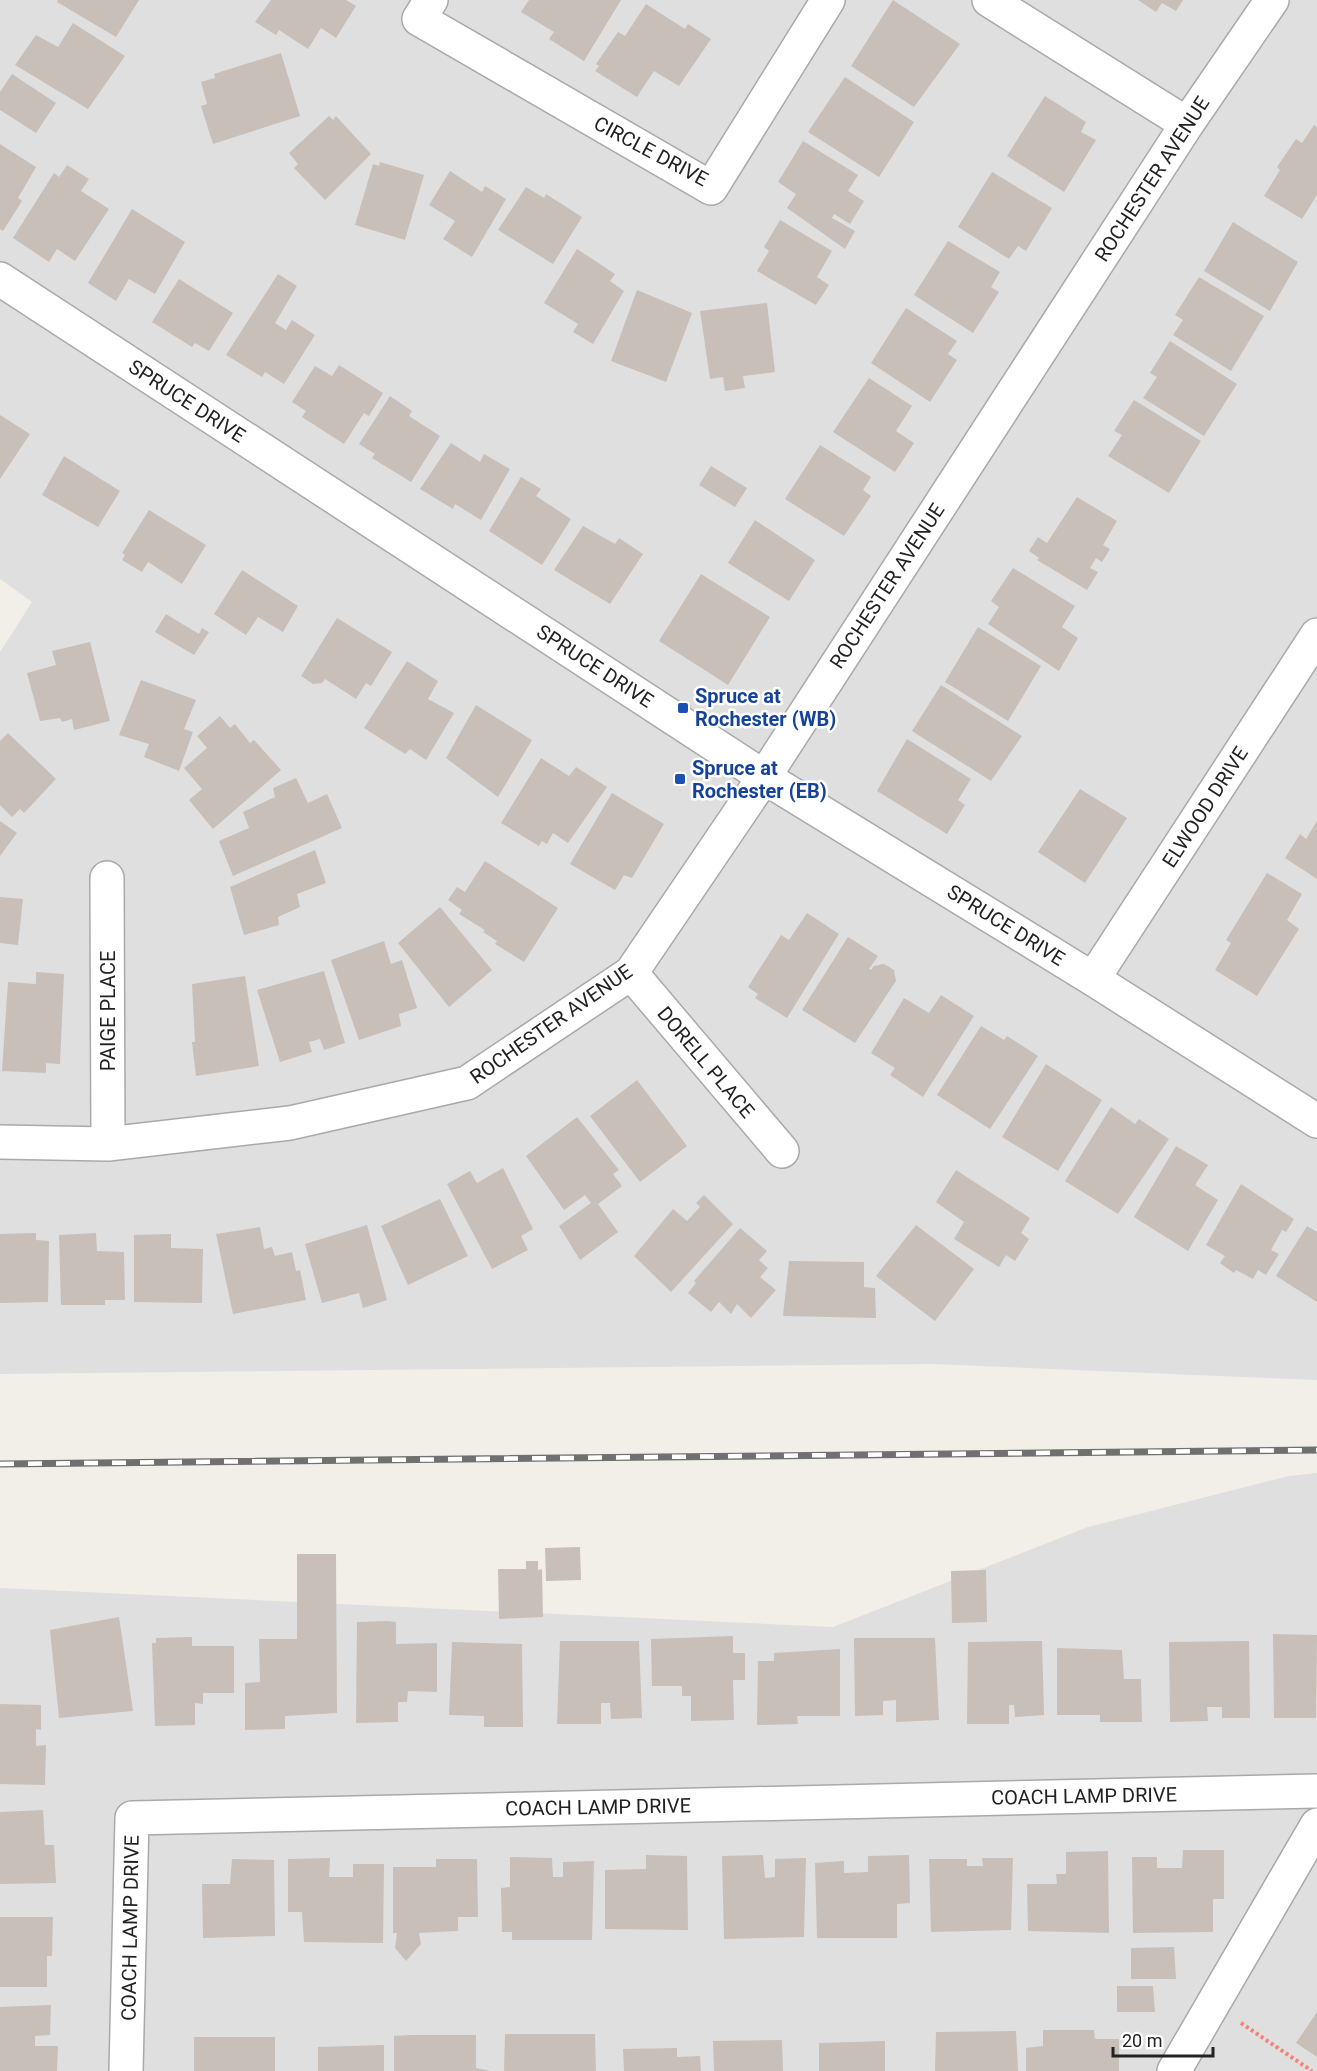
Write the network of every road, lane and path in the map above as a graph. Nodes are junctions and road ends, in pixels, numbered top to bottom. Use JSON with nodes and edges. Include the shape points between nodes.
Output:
{"nodes":[{"id":1,"x":431,"y":0,"type":"edge"},
{"id":2,"x":828,"y":0,"type":"edge"},
{"id":3,"x":989,"y":0,"type":"edge"},
{"id":4,"x":1272,"y":0,"type":"edge"},
{"id":5,"x":1187,"y":124,"type":"junction"},
{"id":6,"x":0,"y":279,"type":"edge"},
{"id":7,"x":1317,"y":635,"type":"edge"},
{"id":8,"x":764,"y":777,"type":"junction"},
{"id":9,"x":107,"y":878,"type":"dead end"},
{"id":10,"x":631,"y":973,"type":"junction"},
{"id":11,"x":1093,"y":979,"type":"junction"},
{"id":12,"x":1317,"y":1121,"type":"edge"},
{"id":13,"x":0,"y":1142,"type":"edge"},
{"id":14,"x":108,"y":1143,"type":"junction"},
{"id":15,"x":782,"y":1151,"type":"dead end"},
{"id":16,"x":1317,"y":1791,"type":"edge"},
{"id":17,"x":1317,"y":1825,"type":"edge"},
{"id":18,"x":1213,"y":2004,"type":"junction"},
{"id":19,"x":126,"y":2071,"type":"edge"},
{"id":20,"x":1174,"y":2071,"type":"edge"},
{"id":21,"x":1312,"y":2071,"type":"edge"}],
"edges":[{"from":1,"to":2,"type":"street","name":"CIRCLE DRIVE","via":[[419,19],[711,188]]},
{"from":3,"to":5,"type":"street"},
{"from":4,"to":5,"type":"street","name":"ROCHESTER AVENUE"},
{"from":5,"to":8,"type":"street","name":"ROCHESTER AVENUE"},
{"from":6,"to":8,"type":"street","name":"SPRUCE DRIVE"},
{"from":7,"to":11,"type":"street","name":"ELWOOD DRIVE"},
{"from":8,"to":10,"type":"street","name":"ROCHESTER AVENUE"},
{"from":8,"to":11,"type":"street","name":"SPRUCE DRIVE"},
{"from":9,"to":14,"type":"street","name":"PAIGE PLACE"},
{"from":10,"to":14,"type":"street","name":"ROCHESTER AVENUE","via":[[467,1083],[290,1123]]},
{"from":10,"to":15,"type":"street","name":"DORELL PLACE"},
{"from":11,"to":12,"type":"street","name":"SPRUCE DRIVE"},
{"from":13,"to":14,"type":"street","name":"ROCHESTER AVENUE"},
{"from":16,"to":19,"type":"street","name":"COACH LAMP DRIVE","via":[[132,1818]]},
{"from":17,"to":18,"type":"street"},
{"from":18,"to":20,"type":"street"},
{"from":18,"to":21,"type":"path"}]}
